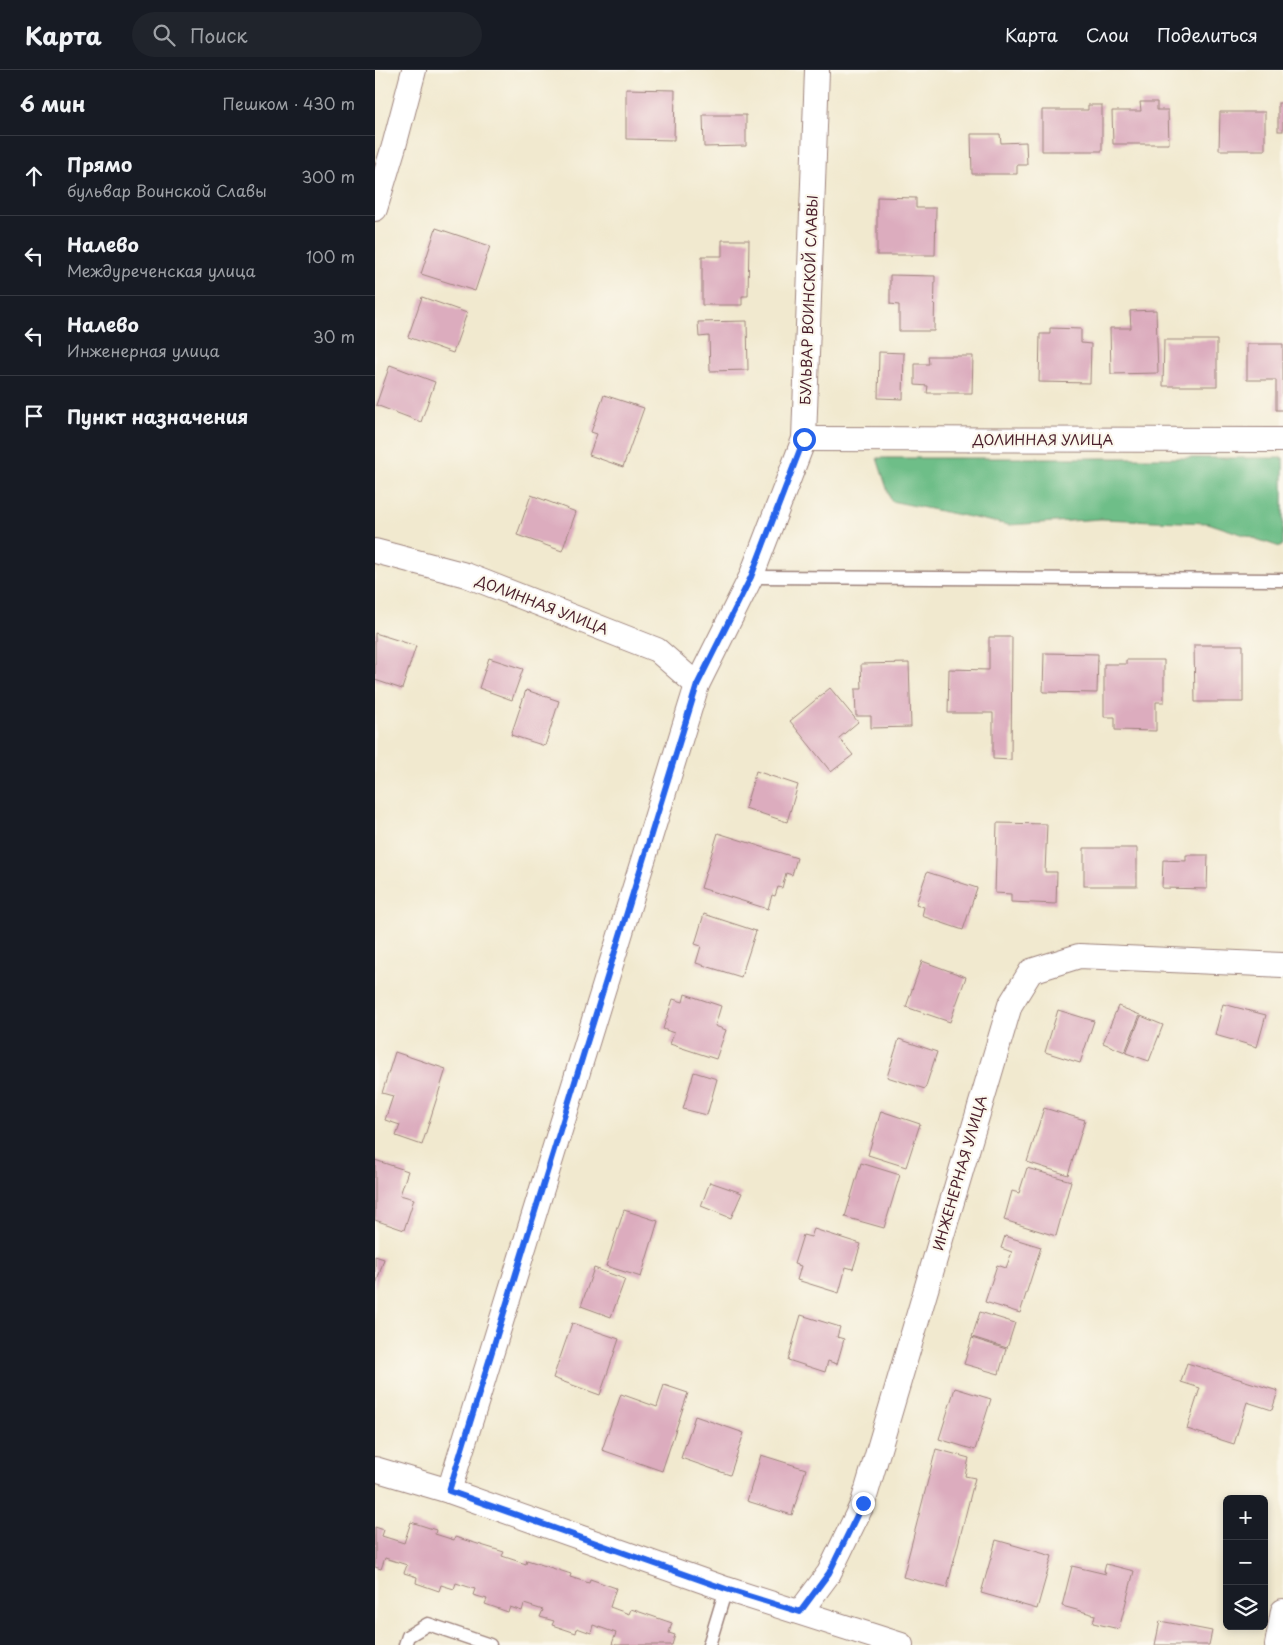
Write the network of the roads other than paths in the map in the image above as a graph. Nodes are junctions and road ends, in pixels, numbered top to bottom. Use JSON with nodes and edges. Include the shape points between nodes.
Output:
{"nodes":[{"id":1,"x":413,"y":70,"type":"edge"},
{"id":2,"x":817,"y":70,"type":"edge"},
{"id":3,"x":375,"y":209,"type":"edge"},
{"id":4,"x":804,"y":439,"type":"junction"},
{"id":5,"x":1283,"y":440,"type":"edge"},
{"id":6,"x":375,"y":551,"type":"edge"},
{"id":7,"x":751,"y":577,"type":"junction"},
{"id":8,"x":1283,"y":580,"type":"edge"},
{"id":9,"x":697,"y":685,"type":"junction"},
{"id":10,"x":1283,"y":966,"type":"edge"},
{"id":11,"x":375,"y":1469,"type":"edge"},
{"id":12,"x":449,"y":1491,"type":"junction"},
{"id":13,"x":726,"y":1589,"type":"junction"},
{"id":14,"x":1283,"y":1611,"type":"edge"},
{"id":15,"x":800,"y":1612,"type":"junction"},
{"id":16,"x":405,"y":1645,"type":"edge"},
{"id":17,"x":490,"y":1645,"type":"edge"},
{"id":18,"x":709,"y":1645,"type":"edge"},
{"id":19,"x":901,"y":1645,"type":"edge"},
{"id":20,"x":1277,"y":1645,"type":"edge"}],
"edges":[{"from":1,"to":3,"type":"street"},
{"from":2,"to":4,"type":"street","name":"БУЛЬВАР ВОИНСКОЙ СЛАВЫ"},
{"from":4,"to":5,"type":"street","name":"ДОЛИННАЯ УЛИЦА"},
{"from":4,"to":7,"type":"street","name":"БУЛЬВАР ВОИНСКОЙ СЛАВЫ"},
{"from":6,"to":9,"type":"street","name":"ДОЛИННАЯ УЛИЦА","via":[[465,576],[657,650]]},
{"from":7,"to":8,"type":"lane"},
{"from":7,"to":9,"type":"street","name":"БУЛЬВАР ВОИНСКОЙ СЛАВЫ"},
{"from":9,"to":12,"type":"street","name":"БУЛЬВАР ВОИНСКОЙ СЛАВЫ"},
{"from":10,"to":15,"type":"street","name":"ИНЖЕНЕРНАЯ УЛИЦА","via":[[1079,956],[1031,971],[1010,1005],[863,1503],[829,1573]]},
{"from":11,"to":12,"type":"street"},
{"from":12,"to":13,"type":"street"},
{"from":13,"to":15,"type":"street"},
{"from":13,"to":18,"type":"lane"},
{"from":14,"to":20,"type":"street"},
{"from":15,"to":19,"type":"street"},
{"from":16,"to":17,"type":"lane","via":[[408,1636],[428,1624]]}]}
